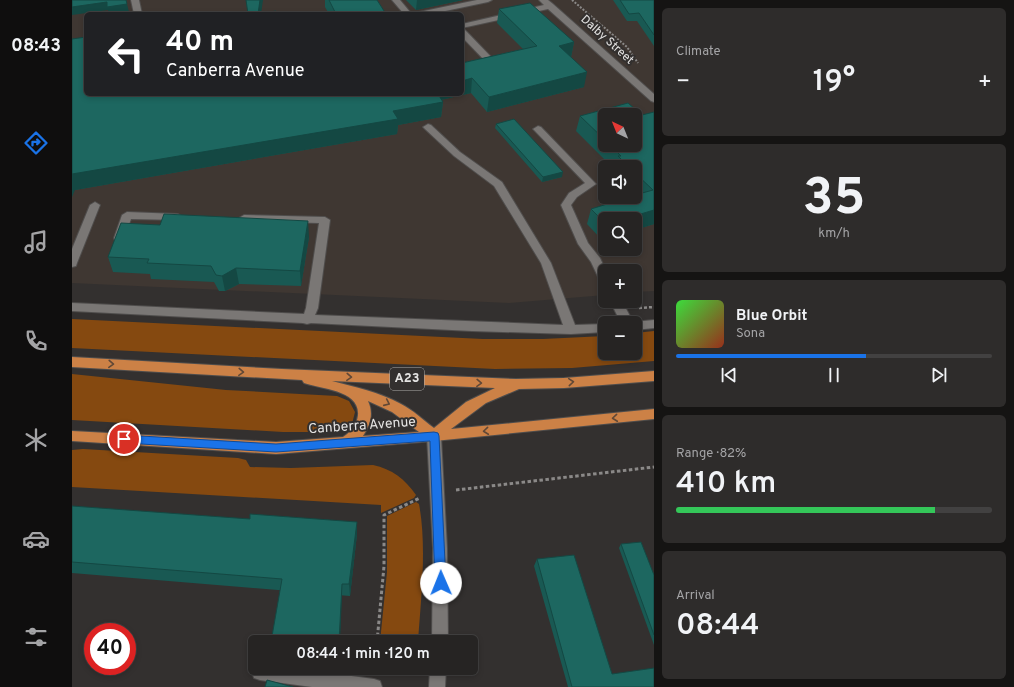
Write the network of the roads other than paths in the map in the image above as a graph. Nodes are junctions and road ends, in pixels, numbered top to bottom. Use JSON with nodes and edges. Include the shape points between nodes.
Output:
{"nodes":[{"id":1,"x":135,"y":0,"type":"edge"},
{"id":2,"x":396,"y":0,"type":"edge"},
{"id":3,"x":488,"y":0,"type":"edge"},
{"id":4,"x":546,"y":3,"type":"edge"},
{"id":5,"x":138,"y":12,"type":"edge"},
{"id":6,"x":406,"y":12,"type":"edge"},
{"id":7,"x":429,"y":12,"type":"edge"},
{"id":8,"x":464,"y":25,"type":"edge"},
{"id":9,"x":464,"y":34,"type":"edge"},
{"id":10,"x":494,"y":65,"type":"edge"},
{"id":11,"x":654,"y":98,"type":"edge"},
{"id":12,"x":428,"y":127,"type":"dead end"},
{"id":13,"x":538,"y":129,"type":"dead end"},
{"id":14,"x":96,"y":205,"type":"dead end"},
{"id":15,"x":190,"y":217,"type":"edge"},
{"id":16,"x":230,"y":218,"type":"edge"},
{"id":17,"x":116,"y":247,"type":"edge"},
{"id":18,"x":72,"y":263,"type":"edge"},
{"id":19,"x":598,"y":265,"type":"edge"},
{"id":20,"x":72,"y":307,"type":"edge"},
{"id":21,"x":307,"y":320,"type":"junction"},
{"id":22,"x":654,"y":324,"type":"edge"},
{"id":23,"x":642,"y":325,"type":"edge"},
{"id":24,"x":598,"y":328,"type":"edge"},
{"id":25,"x":571,"y":330,"type":"junction"},
{"id":26,"x":72,"y":362,"type":"edge"},
{"id":27,"x":282,"y":374,"type":"junction"},
{"id":28,"x":654,"y":376,"type":"edge"},
{"id":29,"x":532,"y":384,"type":"junction"},
{"id":30,"x":349,"y":390,"type":"junction"},
{"id":31,"x":654,"y":414,"type":"edge"},
{"id":32,"x":72,"y":436,"type":"edge"},
{"id":33,"x":434,"y":436,"type":"junction"},
{"id":34,"x":345,"y":443,"type":"junction"},
{"id":35,"x":440,"y":635,"type":"edge"},
{"id":36,"x":283,"y":675,"type":"edge"},
{"id":37,"x":438,"y":675,"type":"edge"},
{"id":38,"x":374,"y":687,"type":"edge"},
{"id":39,"x":437,"y":687,"type":"edge"}],
"edges":[{"from":1,"to":5,"type":"street"},
{"from":2,"to":6,"type":"street"},
{"from":3,"to":7,"type":"street"},
{"from":4,"to":8,"type":"street"},
{"from":4,"to":11,"type":"street","name":"Dalby Street"},
{"from":9,"to":10,"type":"street"},
{"from":12,"to":25,"type":"street","via":[[457,154],[498,184],[546,264]]},
{"from":13,"to":19,"type":"street","via":[[591,184],[573,195],[566,205],[584,244]]},
{"from":14,"to":18,"type":"street"},
{"from":15,"to":17,"type":"street","via":[[127,215]]},
{"from":16,"to":21,"type":"street","via":[[325,220],[312,308]]},
{"from":20,"to":21,"type":"street"},
{"from":21,"to":25,"type":"street"},
{"from":22,"to":23,"type":"street"},
{"from":24,"to":25,"type":"street"},
{"from":26,"to":27,"type":"highway","number":"A23","one_way":true},
{"from":27,"to":29,"type":"highway","number":"A23","one_way":true},
{"from":27,"to":30,"type":"highway"},
{"from":29,"to":28,"type":"highway","number":"A23","one_way":true},
{"from":29,"to":33,"type":"highway","via":[[506,389],[485,398],[455,417]]},
{"from":30,"to":33,"type":"highway","one_way":true,"via":[[398,409]]},
{"from":30,"to":34,"type":"highway","via":[[362,402],[366,414],[362,426]]},
{"from":31,"to":33,"type":"highway","name":"Canberra Avenue","one_way":true},
{"from":32,"to":34,"type":"highway","name":"Canberra Avenue","via":[[276,448]]},
{"from":33,"to":34,"type":"highway","name":"Canberra Avenue"},
{"from":33,"to":35,"type":"street","via":[[441,583]]},
{"from":36,"to":38,"type":"street"},
{"from":37,"to":39,"type":"street"}]}
